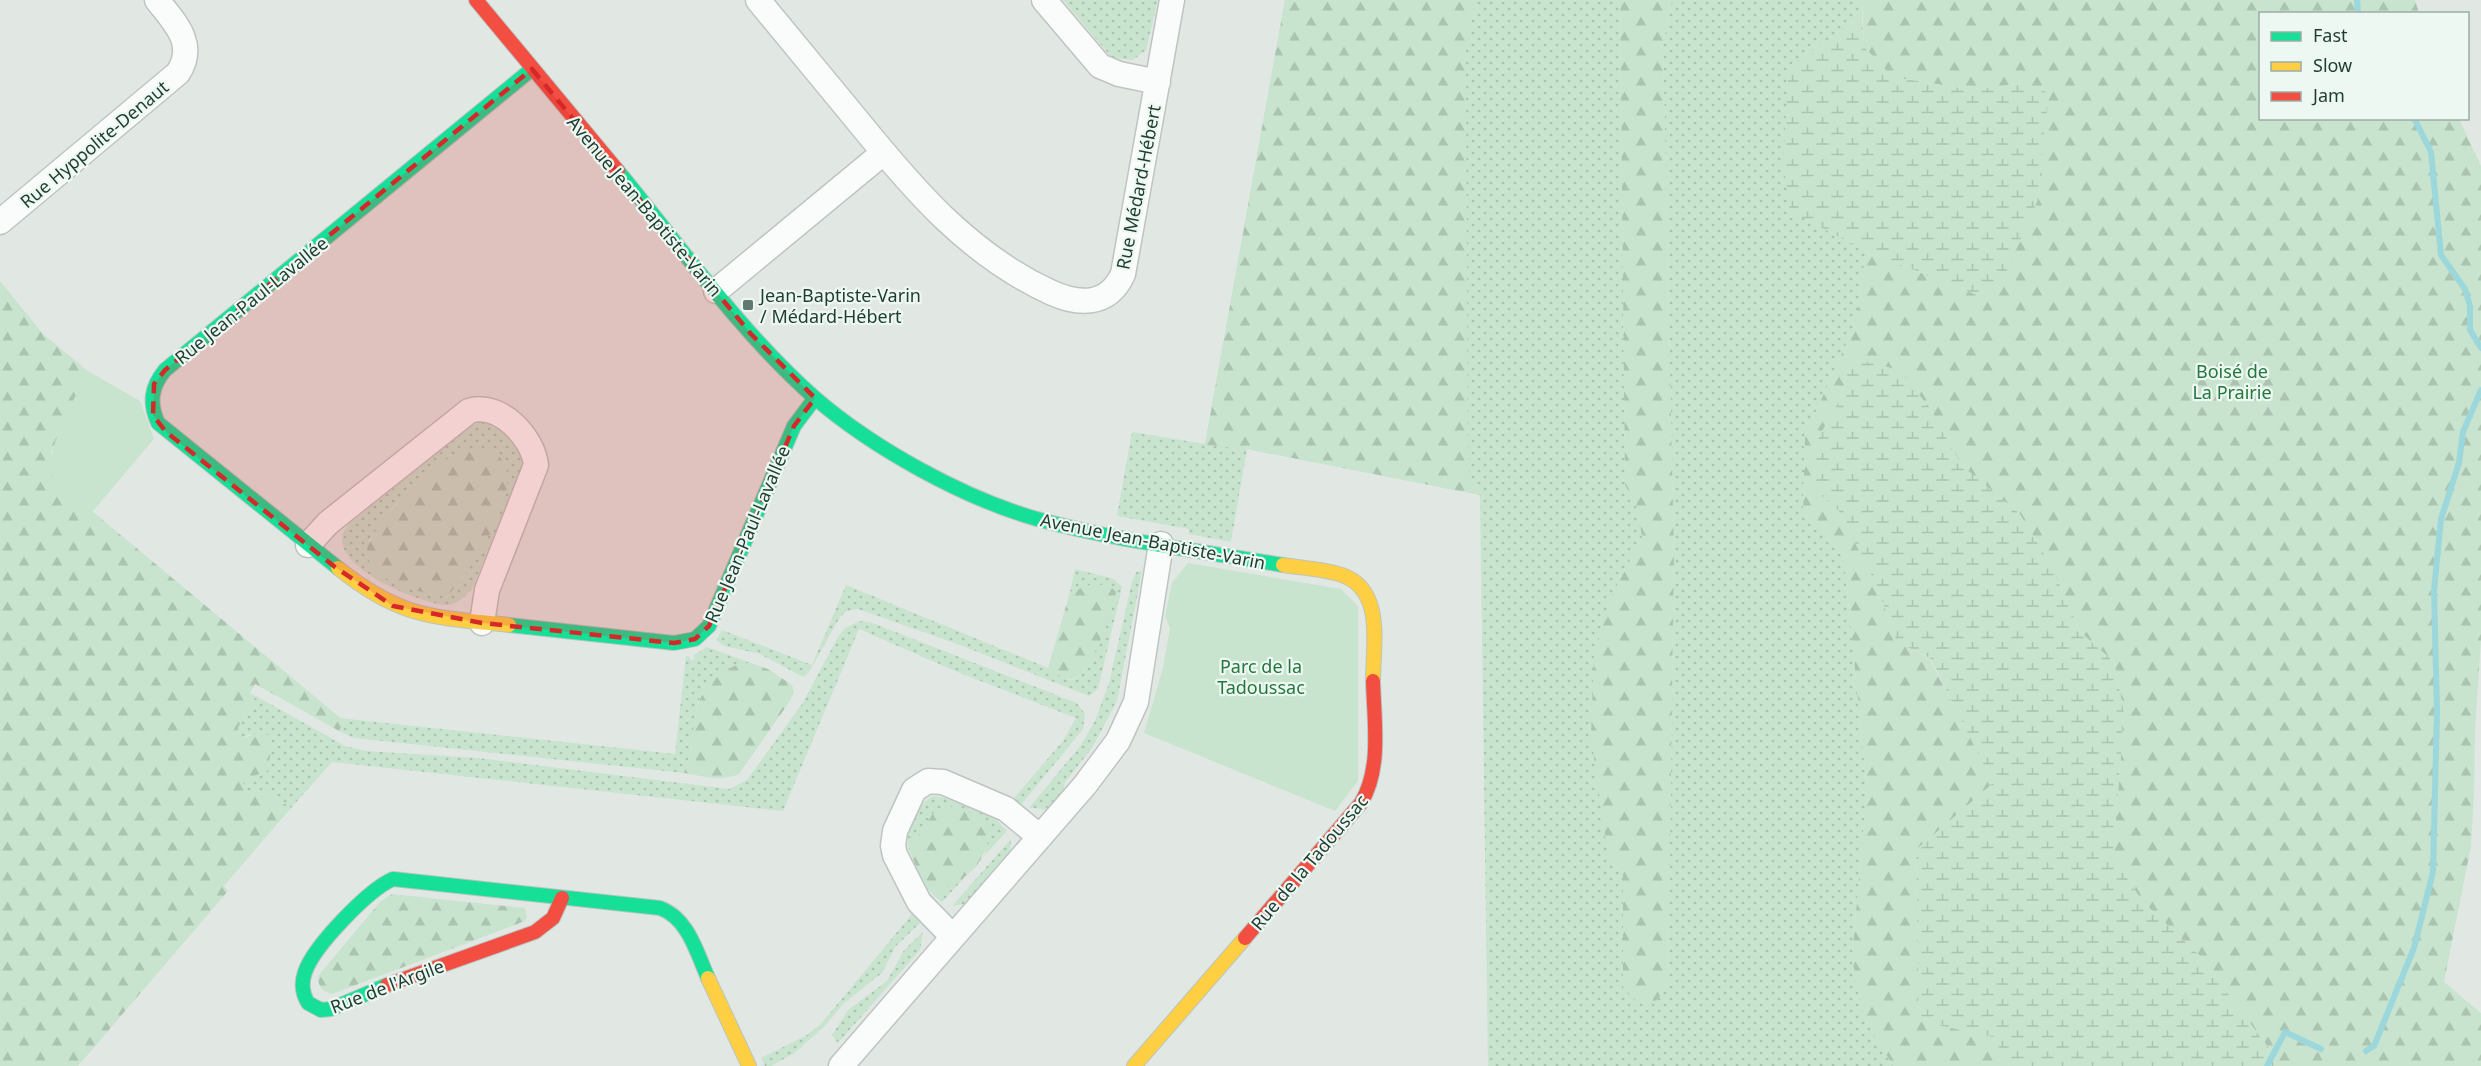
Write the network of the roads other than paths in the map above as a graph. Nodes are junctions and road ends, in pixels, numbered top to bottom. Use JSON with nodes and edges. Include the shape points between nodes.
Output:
{"nodes":[{"id":1,"x":157,"y":0,"type":"edge"},
{"id":2,"x":476,"y":0,"type":"edge"},
{"id":3,"x":759,"y":0,"type":"edge"},
{"id":4,"x":1044,"y":0,"type":"edge"},
{"id":5,"x":1172,"y":0,"type":"edge"},
{"id":6,"x":532,"y":69,"type":"junction"},
{"id":7,"x":1158,"y":82,"type":"junction"},
{"id":8,"x":883,"y":153,"type":"junction"},
{"id":9,"x":0,"y":222,"type":"edge"},
{"id":10,"x":716,"y":291,"type":"junction"},
{"id":11,"x":815,"y":398,"type":"junction"},
{"id":12,"x":1161,"y":544,"type":"junction"},
{"id":13,"x":308,"y":545,"type":"junction"},
{"id":14,"x":1360,"y":585,"type":"joint"},
{"id":15,"x":482,"y":623,"type":"junction"},
{"id":16,"x":1040,"y":837,"type":"junction"},
{"id":17,"x":562,"y":898,"type":"junction"},
{"id":18,"x":953,"y":937,"type":"junction"},
{"id":19,"x":749,"y":1066,"type":"edge"},
{"id":20,"x":841,"y":1066,"type":"edge"},
{"id":21,"x":1134,"y":1066,"type":"edge"}],
"edges":[{"from":1,"to":9,"type":"street","name":"Rue Hyppolite-Denaut","via":[[185,39],[187,56],[178,74]]},
{"from":2,"to":6,"type":"street","name":"Avenue Jean-Baptiste-Varin"},
{"from":3,"to":8,"type":"street","name":"Rue Médard-Hébert"},
{"from":4,"to":7,"type":"street","name":"Rue Médard-Hébert","via":[[1100,66]]},
{"from":5,"to":7,"type":"street","name":"Rue Médard-Hébert"},
{"from":6,"to":10,"type":"street","name":"Avenue Jean-Baptiste-Varin"},
{"from":6,"to":13,"type":"street","name":"Rue Jean-Paul-Lavallée","via":[[165,370],[154,384],[153,415],[166,432]]},
{"from":7,"to":8,"type":"street","name":"Rue Médard-Hébert","via":[[1123,274],[1113,290],[1098,300],[1080,302],[1059,296],[988,257],[939,216]]},
{"from":8,"to":10,"type":"street"},
{"from":10,"to":11,"type":"street","name":"Avenue Jean-Baptiste-Varin","via":[[769,353]]},
{"from":11,"to":12,"type":"street","name":"Avenue Jean-Baptiste-Varin","via":[[898,458],[968,493],[1055,523]]},
{"from":11,"to":15,"type":"street","name":"Rue Jean-Paul-Lavallée","via":[[794,426],[716,611],[695,639],[674,642]]},
{"from":12,"to":14,"type":"street","name":"Avenue Jean-Baptiste-Varin","via":[[1341,575]]},
{"from":12,"to":16,"type":"street","via":[[1140,686],[1131,716],[1099,767]]},
{"from":13,"to":15,"type":"street","name":"Rue Jean-Paul-Lavallée","via":[[366,591],[393,606],[430,617]]},
{"from":13,"to":15,"type":"street","via":[[328,523],[469,411],[479,407],[497,412],[530,446],[536,465],[487,590]]},
{"from":14,"to":21,"type":"street","name":"Rue de la Tadoussac","via":[[1371,599],[1373,609],[1371,786],[1361,803]]},
{"from":16,"to":18,"type":"street"},
{"from":16,"to":18,"type":"street","via":[[1006,809],[943,782],[928,781],[914,790],[895,831],[893,846],[919,902]]},
{"from":17,"to":17,"type":"street","name":"Rue de l'Argile","via":[[402,879],[383,882],[369,893],[308,965],[302,977],[302,994],[312,1007],[331,1009],[388,984],[535,932],[554,919]]},
{"from":17,"to":19,"type":"street","name":"Rue de l'Argile","via":[[660,908],[680,919]]},
{"from":18,"to":20,"type":"street"}]}
